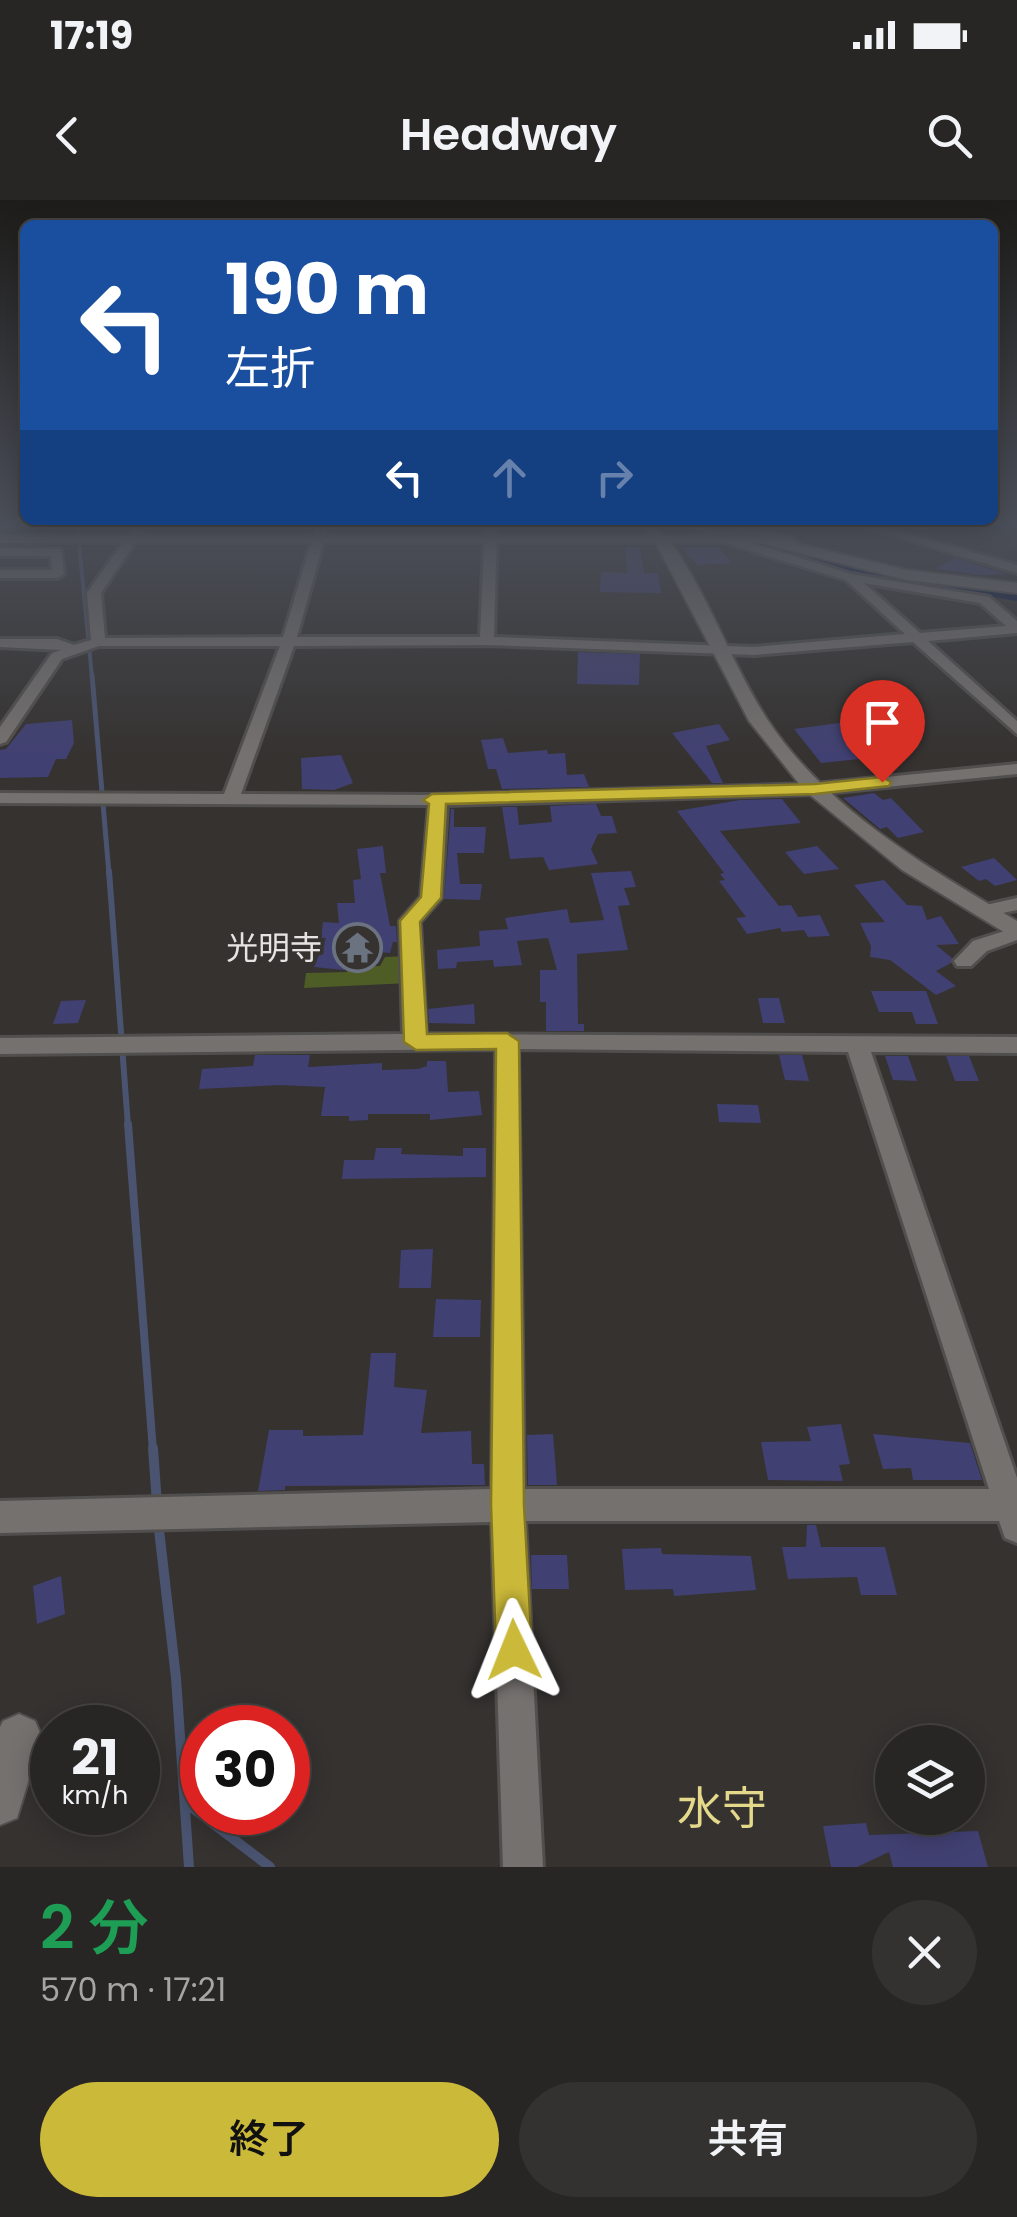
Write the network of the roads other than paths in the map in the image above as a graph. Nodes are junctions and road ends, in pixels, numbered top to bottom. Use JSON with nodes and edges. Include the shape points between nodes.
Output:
{"nodes":[{"id":1,"x":95,"y":601,"type":"edge"},
{"id":2,"x":300,"y":601,"type":"edge"},
{"id":3,"x":487,"y":601,"type":"edge"},
{"id":4,"x":697,"y":601,"type":"edge"},
{"id":5,"x":877,"y":601,"type":"edge"},
{"id":6,"x":985,"y":601,"type":"edge"},
{"id":7,"x":1017,"y":629,"type":"edge"},
{"id":8,"x":916,"y":636,"type":"junction"},
{"id":9,"x":289,"y":641,"type":"junction"},
{"id":10,"x":486,"y":641,"type":"junction"},
{"id":11,"x":98,"y":642,"type":"junction"},
{"id":12,"x":0,"y":643,"type":"edge"},
{"id":13,"x":71,"y":649,"type":"junction"},
{"id":14,"x":719,"y":651,"type":"junction"},
{"id":15,"x":1017,"y":729,"type":"edge"},
{"id":16,"x":0,"y":739,"type":"edge"},
{"id":17,"x":1017,"y":769,"type":"edge"},
{"id":18,"x":815,"y":789,"type":"junction"},
{"id":19,"x":231,"y":797,"type":"junction"},
{"id":20,"x":0,"y":798,"type":"edge"},
{"id":21,"x":432,"y":800,"type":"junction"},
{"id":22,"x":1017,"y":904,"type":"edge"},
{"id":23,"x":984,"y":911,"type":"junction"},
{"id":24,"x":1017,"y":933,"type":"edge"},
{"id":25,"x":964,"y":961,"type":"dead end"},
{"id":26,"x":507,"y":1041,"type":"junction"},
{"id":27,"x":416,"y":1042,"type":"junction"},
{"id":28,"x":1017,"y":1044,"type":"edge"},
{"id":29,"x":0,"y":1046,"type":"edge"},
{"id":30,"x":858,"y":1046,"type":"junction"},
{"id":31,"x":508,"y":1505,"type":"junction"},
{"id":32,"x":1015,"y":1512,"type":"edge"},
{"id":33,"x":0,"y":1517,"type":"edge"},
{"id":34,"x":19,"y":1737,"type":"dead end"},
{"id":35,"x":0,"y":1801,"type":"edge"},
{"id":36,"x":523,"y":1867,"type":"edge"}],
"edges":[{"from":1,"to":11,"type":"street"},
{"from":2,"to":9,"type":"street"},
{"from":3,"to":10,"type":"street"},
{"from":4,"to":14,"type":"street"},
{"from":5,"to":8,"type":"street"},
{"from":6,"to":7,"type":"street"},
{"from":7,"to":8,"type":"street"},
{"from":8,"to":14,"type":"street"},
{"from":8,"to":15,"type":"street"},
{"from":9,"to":10,"type":"street"},
{"from":9,"to":11,"type":"street"},
{"from":9,"to":19,"type":"street"},
{"from":10,"to":14,"type":"street"},
{"from":11,"to":13,"type":"street"},
{"from":12,"to":13,"type":"street"},
{"from":13,"to":16,"type":"street","via":[[57,656]]},
{"from":14,"to":18,"type":"street","via":[[759,722]]},
{"from":17,"to":18,"type":"street"},
{"from":18,"to":21,"type":"street"},
{"from":18,"to":23,"type":"street","via":[[863,830]]},
{"from":19,"to":20,"type":"street"},
{"from":19,"to":21,"type":"street"},
{"from":21,"to":27,"type":"street","via":[[438,802],[431,898],[410,921]]},
{"from":22,"to":23,"type":"street"},
{"from":23,"to":24,"type":"street"},
{"from":24,"to":25,"type":"street","via":[[980,946]]},
{"from":26,"to":27,"type":"street"},
{"from":26,"to":30,"type":"street"},
{"from":26,"to":31,"type":"street"},
{"from":27,"to":29,"type":"street"},
{"from":28,"to":30,"type":"street"},
{"from":30,"to":32,"type":"street"},
{"from":31,"to":32,"type":"street"},
{"from":31,"to":33,"type":"street"},
{"from":31,"to":36,"type":"street"},
{"from":34,"to":35,"type":"street"}]}
